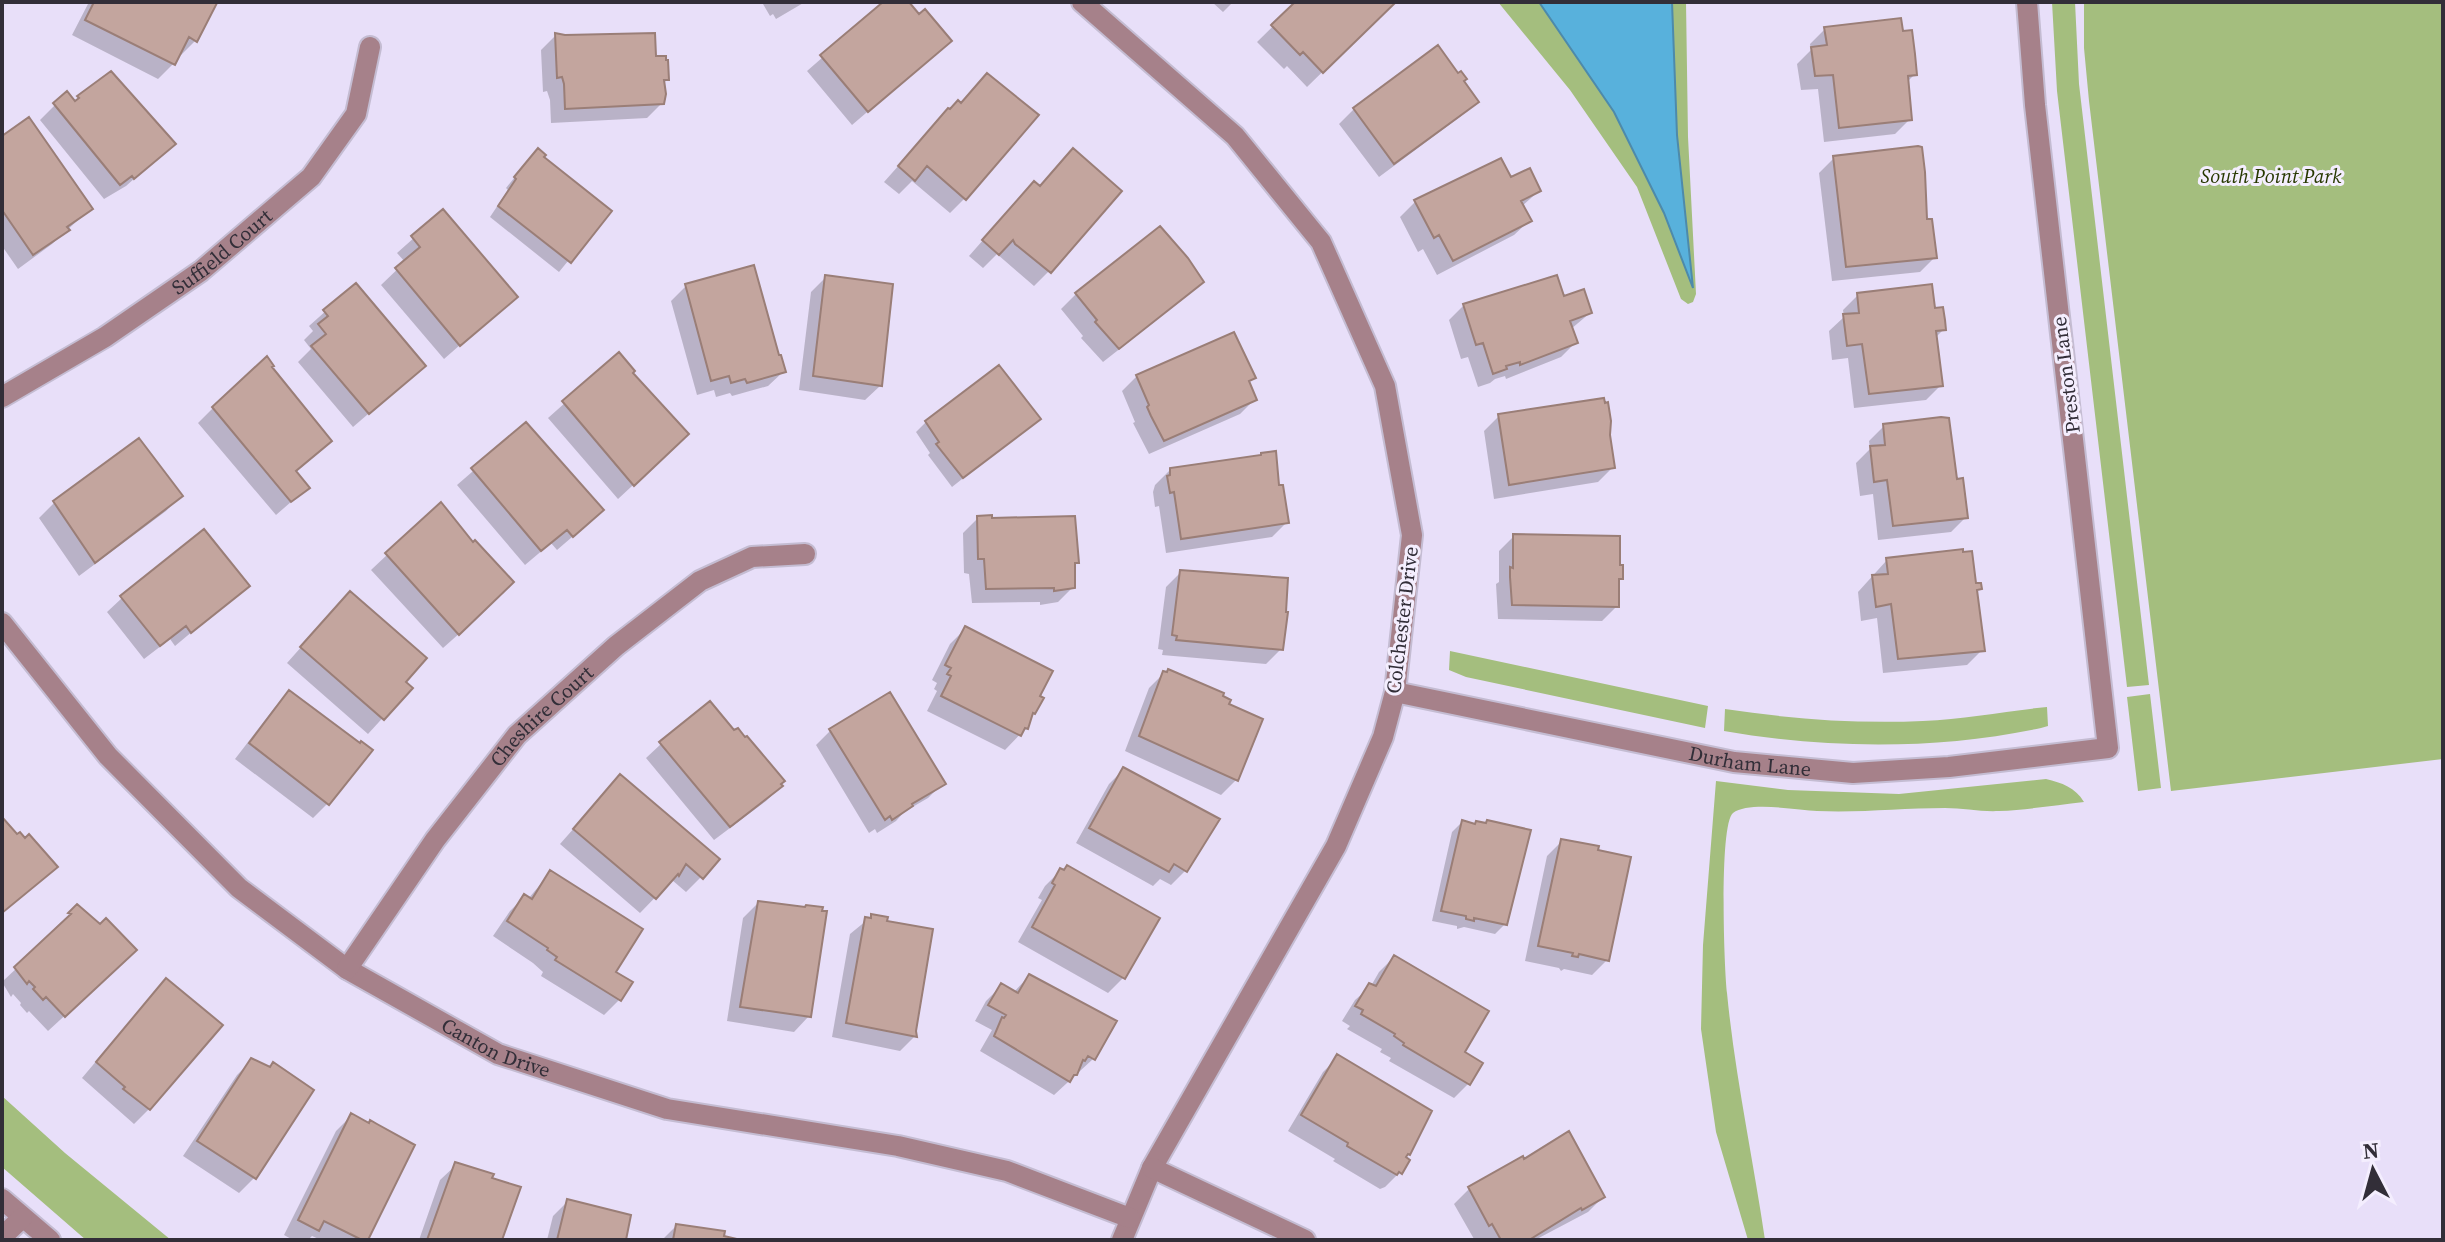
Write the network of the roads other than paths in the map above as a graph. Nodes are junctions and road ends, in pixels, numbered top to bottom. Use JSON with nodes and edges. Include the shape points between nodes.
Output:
{"nodes":[{"id":1,"x":1082,"y":2,"type":"edge"},
{"id":2,"x":2027,"y":2,"type":"edge"},
{"id":3,"x":370,"y":47,"type":"dead end"},
{"id":4,"x":2,"y":397,"type":"edge"},
{"id":5,"x":805,"y":554,"type":"dead end"},
{"id":6,"x":2,"y":623,"type":"edge"},
{"id":7,"x":1395,"y":692,"type":"junction"},
{"id":8,"x":2108,"y":748,"type":"joint"},
{"id":9,"x":347,"y":969,"type":"junction"},
{"id":10,"x":1152,"y":1168,"type":"junction"},
{"id":11,"x":2,"y":1199,"type":"edge"},
{"id":12,"x":22,"y":1218,"type":"junction"},
{"id":13,"x":1130,"y":1218,"type":"junction"},
{"id":14,"x":2,"y":1237,"type":"edge"},
{"id":15,"x":50,"y":1240,"type":"edge"},
{"id":16,"x":1122,"y":1240,"type":"edge"},
{"id":17,"x":1305,"y":1240,"type":"edge"}],
"edges":[{"from":1,"to":7,"type":"street","name":"Colchester Drive","via":[[1235,136],[1321,242],[1385,386],[1412,535]]},
{"from":2,"to":8,"type":"street","name":"Preston Lane"},
{"from":3,"to":4,"type":"street","name":"Suffield Court","via":[[356,114],[311,177],[201,271],[105,337]]},
{"from":5,"to":9,"type":"street","name":"Cheshire Court","via":[[752,557],[700,581],[616,646],[517,735],[435,840]]},
{"from":6,"to":9,"type":"street","name":"Canton Drive","via":[[108,756],[239,888]]},
{"from":7,"to":8,"type":"street","name":"Durham Lane","via":[[1734,762],[1853,773]]},
{"from":7,"to":10,"type":"street","name":"Colchester Drive","via":[[1383,737],[1336,846]]},
{"from":9,"to":13,"type":"street","name":"Canton Drive","via":[[498,1054],[667,1109],[898,1146],[995,1168]]},
{"from":10,"to":13,"type":"street","name":"Colchester Drive"},
{"from":10,"to":17,"type":"street"},
{"from":11,"to":12,"type":"street"},
{"from":12,"to":14,"type":"street"},
{"from":12,"to":15,"type":"street"},
{"from":13,"to":16,"type":"street","name":"Colchester Drive"}]}
